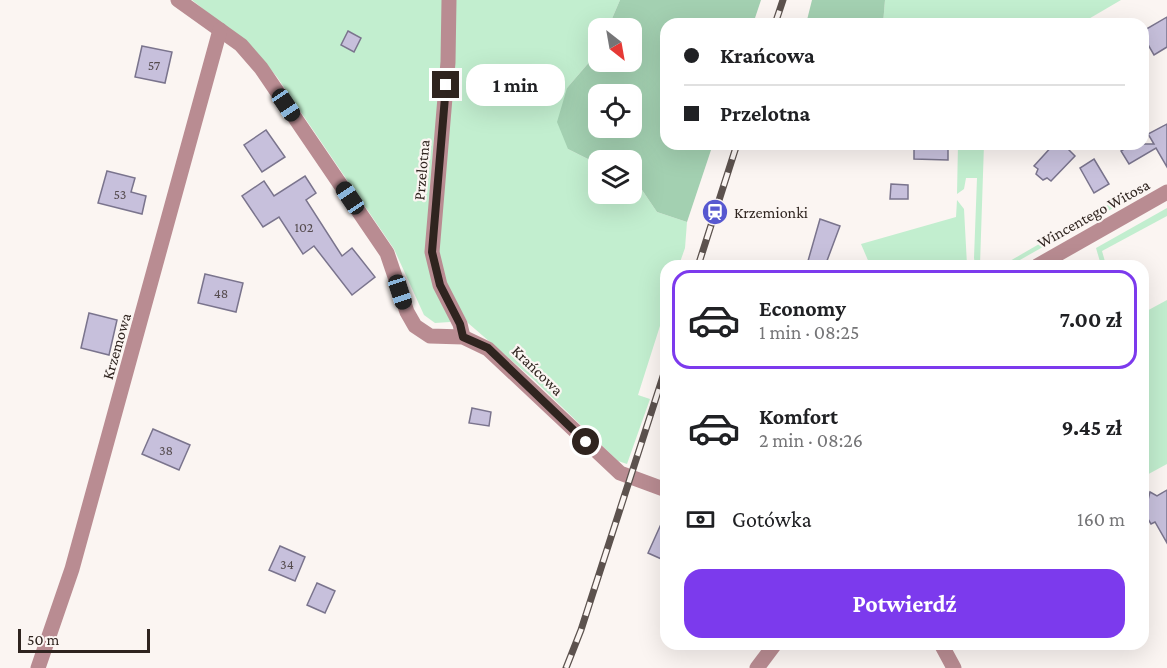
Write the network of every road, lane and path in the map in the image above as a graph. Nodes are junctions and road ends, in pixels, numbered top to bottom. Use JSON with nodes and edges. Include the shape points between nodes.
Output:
{"nodes":[{"id":1,"x":178,"y":0,"type":"edge"},
{"id":2,"x":449,"y":0,"type":"edge"},
{"id":3,"x":220,"y":30,"type":"junction"},
{"id":4,"x":1167,"y":192,"type":"edge"},
{"id":5,"x":1048,"y":260,"type":"edge"},
{"id":6,"x":463,"y":337,"type":"junction"},
{"id":7,"x":660,"y":488,"type":"edge"},
{"id":8,"x":770,"y":650,"type":"edge"},
{"id":9,"x":944,"y":650,"type":"edge"},
{"id":10,"x":38,"y":668,"type":"edge"},
{"id":11,"x":757,"y":668,"type":"edge"},
{"id":12,"x":954,"y":668,"type":"edge"}],
"edges":[{"from":1,"to":3,"type":"street","name":"Krańcowa"},
{"from":2,"to":6,"type":"street","name":"Przelotna","via":[[448,62],[432,252],[440,285]]},
{"from":3,"to":6,"type":"street","name":"Krańcowa","via":[[241,45],[261,68],[387,253],[415,326],[430,336]]},
{"from":3,"to":10,"type":"street","name":"Krzemowa","via":[[72,569]]},
{"from":4,"to":5,"type":"street","name":"Wincentego Witosa"},
{"from":6,"to":7,"type":"street","name":"Krańcowa","via":[[488,348],[620,473]]},
{"from":8,"to":11,"type":"street"},
{"from":9,"to":12,"type":"street"}]}
